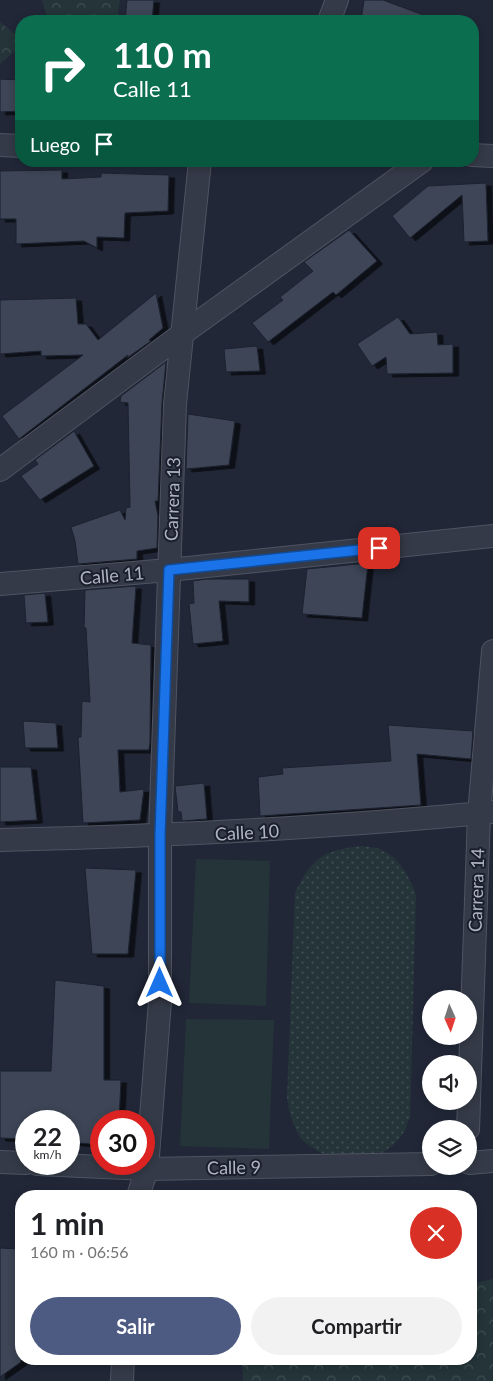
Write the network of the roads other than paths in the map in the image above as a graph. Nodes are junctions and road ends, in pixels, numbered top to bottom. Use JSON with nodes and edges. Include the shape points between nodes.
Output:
{"nodes":[{"id":1,"x":337,"y":0,"type":"edge"},
{"id":2,"x":331,"y":15,"type":"edge"},
{"id":3,"x":0,"y":145,"type":"edge"},
{"id":4,"x":15,"y":146,"type":"edge"},
{"id":5,"x":479,"y":156,"type":"edge"},
{"id":6,"x":493,"y":156,"type":"edge"},
{"id":7,"x":199,"y":167,"type":"edge"},
{"id":8,"x":414,"y":167,"type":"edge"},
{"id":9,"x":493,"y":170,"type":"edge"},
{"id":10,"x":182,"y":334,"type":"junction"},
{"id":11,"x":0,"y":470,"type":"edge"},
{"id":12,"x":493,"y":536,"type":"edge"},
{"id":13,"x":169,"y":570,"type":"junction"},
{"id":14,"x":0,"y":584,"type":"edge"},
{"id":15,"x":493,"y":651,"type":"edge"},
{"id":16,"x":486,"y":813,"type":"edge"},
{"id":17,"x":160,"y":836,"type":"junction"},
{"id":18,"x":0,"y":840,"type":"edge"},
{"id":19,"x":472,"y":1055,"type":"edge"},
{"id":20,"x":151,"y":1110,"type":"edge"},
{"id":21,"x":493,"y":1161,"type":"edge"},
{"id":22,"x":0,"y":1162,"type":"edge"},
{"id":23,"x":477,"y":1162,"type":"edge"},
{"id":24,"x":15,"y":1163,"type":"edge"},
{"id":25,"x":422,"y":1164,"type":"edge"},
{"id":26,"x":155,"y":1169,"type":"edge"},
{"id":27,"x":144,"y":1175,"type":"edge"},
{"id":28,"x":140,"y":1190,"type":"edge"},
{"id":29,"x":123,"y":1365,"type":"edge"},
{"id":30,"x":122,"y":1381,"type":"edge"}],
"edges":[{"from":1,"to":2,"type":"street"},
{"from":3,"to":4,"type":"street"},
{"from":5,"to":6,"type":"street"},
{"from":6,"to":9,"type":"street"},
{"from":7,"to":10,"type":"street","name":"Carrera 13"},
{"from":8,"to":10,"type":"street"},
{"from":10,"to":11,"type":"street"},
{"from":10,"to":13,"type":"street","name":"Carrera 13","via":[[175,404]]},
{"from":12,"to":13,"type":"street","name":"Calle 11"},
{"from":13,"to":14,"type":"street","name":"Calle 11"},
{"from":13,"to":17,"type":"street","name":"Carrera 13"},
{"from":15,"to":16,"type":"street","name":"Carrera 14"},
{"from":16,"to":17,"type":"street","name":"Calle 10","via":[[320,828]]},
{"from":16,"to":19,"type":"street","name":"Carrera 14"},
{"from":17,"to":18,"type":"street","name":"Calle 10"},
{"from":17,"to":20,"type":"street","name":"Carrera 13","via":[[160,1001]]},
{"from":21,"to":23,"type":"street"},
{"from":22,"to":24,"type":"street"},
{"from":25,"to":26,"type":"street","name":"Calle 9"},
{"from":27,"to":28,"type":"street","name":"Carrera 13"},
{"from":29,"to":30,"type":"street"}]}
